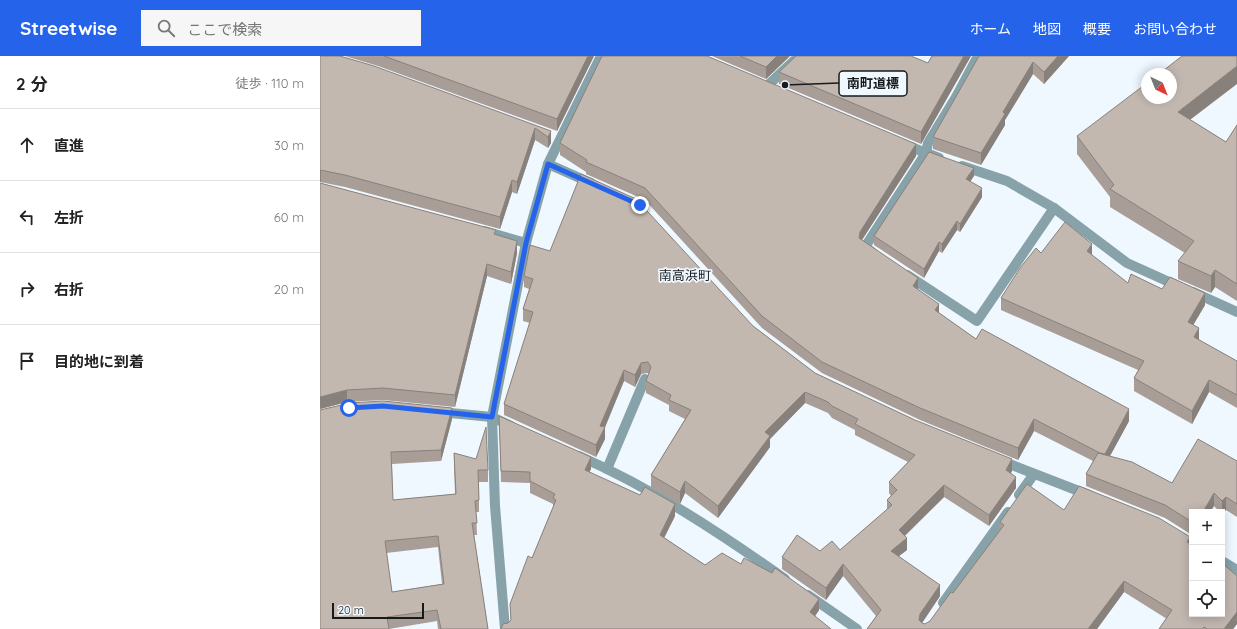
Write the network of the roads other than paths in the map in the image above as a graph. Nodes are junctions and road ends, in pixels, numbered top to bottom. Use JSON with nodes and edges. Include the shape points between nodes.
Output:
{"nodes":[{"id":1,"x":601,"y":56,"type":"edge"},
{"id":2,"x":798,"y":56,"type":"edge"},
{"id":3,"x":978,"y":56,"type":"edge"},
{"id":4,"x":766,"y":87,"type":"edge"},
{"id":5,"x":897,"y":141,"type":"edge"},
{"id":6,"x":926,"y":153,"type":"junction"},
{"id":7,"x":548,"y":164,"type":"junction"},
{"id":8,"x":597,"y":186,"type":"edge"},
{"id":9,"x":1054,"y":208,"type":"junction"},
{"id":10,"x":473,"y":228,"type":"edge"},
{"id":11,"x":526,"y":243,"type":"junction"},
{"id":12,"x":878,"y":256,"type":"edge"},
{"id":13,"x":898,"y":269,"type":"edge"},
{"id":14,"x":1237,"y":312,"type":"edge"},
{"id":15,"x":645,"y":379,"type":"edge"},
{"id":16,"x":430,"y":411,"type":"edge"},
{"id":17,"x":492,"y":417,"type":"junction"},
{"id":18,"x":521,"y":430,"type":"edge"},
{"id":19,"x":571,"y":453,"type":"edge"},
{"id":20,"x":990,"y":456,"type":"edge"},
{"id":21,"x":607,"y":469,"type":"junction"},
{"id":22,"x":1034,"y":474,"type":"junction"},
{"id":23,"x":1098,"y":499,"type":"edge"},
{"id":24,"x":1225,"y":563,"type":"edge"},
{"id":25,"x":1237,"y":570,"type":"edge"},
{"id":26,"x":939,"y":610,"type":"edge"},
{"id":27,"x":505,"y":629,"type":"edge"},
{"id":28,"x":857,"y":629,"type":"edge"}],
"edges":[{"from":1,"to":7,"type":"street","via":[[555,138]]},
{"from":2,"to":4,"type":"street"},
{"from":3,"to":6,"type":"street","via":[[928,143]]},
{"from":5,"to":6,"type":"street"},
{"from":6,"to":9,"type":"street","via":[[1007,181]]},
{"from":6,"to":12,"type":"street","via":[[865,247]]},
{"from":7,"to":8,"type":"street"},
{"from":7,"to":11,"type":"street"},
{"from":9,"to":13,"type":"street","via":[[977,321]]},
{"from":9,"to":14,"type":"street","via":[[1127,263]]},
{"from":10,"to":11,"type":"street"},
{"from":11,"to":17,"type":"street"},
{"from":15,"to":21,"type":"street"},
{"from":16,"to":17,"type":"street"},
{"from":17,"to":18,"type":"street"},
{"from":17,"to":27,"type":"street","via":[[495,506]]},
{"from":19,"to":21,"type":"street"},
{"from":20,"to":22,"type":"street"},
{"from":21,"to":28,"type":"street","via":[[728,539]]},
{"from":22,"to":23,"type":"street"},
{"from":22,"to":26,"type":"street"},
{"from":24,"to":25,"type":"street"}]}
